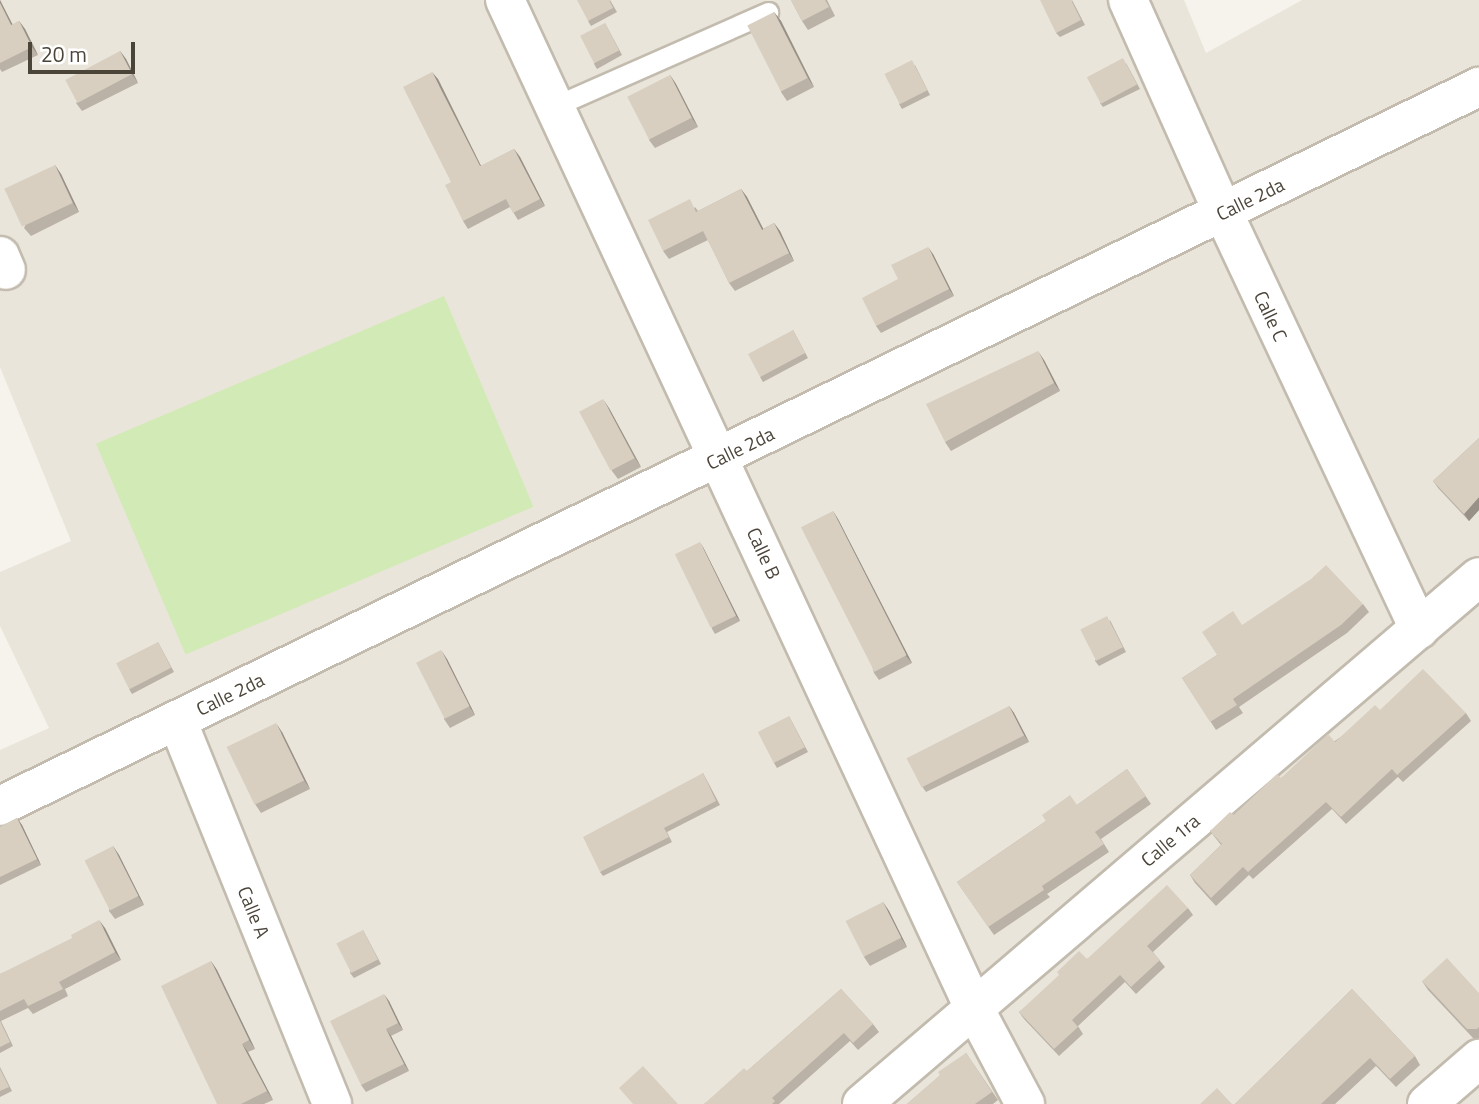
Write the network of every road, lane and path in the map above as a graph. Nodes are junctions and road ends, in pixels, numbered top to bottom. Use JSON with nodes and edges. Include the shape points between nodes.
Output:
{"nodes":[{"id":1,"x":505,"y":0,"type":"edge"},
{"id":2,"x":1128,"y":0,"type":"edge"},
{"id":3,"x":768,"y":12,"type":"edge"},
{"id":4,"x":1479,"y":87,"type":"edge"},
{"id":5,"x":555,"y":106,"type":"junction"},
{"id":6,"x":1223,"y":212,"type":"junction"},
{"id":7,"x":720,"y":458,"type":"junction"},
{"id":8,"x":1479,"y":577,"type":"edge"},
{"id":9,"x":1419,"y":629,"type":"junction"},
{"id":10,"x":177,"y":720,"type":"junction"},
{"id":11,"x":0,"y":806,"type":"edge"},
{"id":12,"x":973,"y":1006,"type":"junction"},
{"id":13,"x":1479,"y":1059,"type":"edge"},
{"id":14,"x":331,"y":1104,"type":"edge"},
{"id":15,"x":862,"y":1104,"type":"edge"},
{"id":16,"x":1025,"y":1104,"type":"edge"},
{"id":17,"x":1427,"y":1104,"type":"edge"}],
"edges":[{"from":1,"to":5,"type":"street","name":"Calle B"},
{"from":2,"to":6,"type":"street","name":"Calle C"},
{"from":3,"to":5,"type":"lane"},
{"from":4,"to":6,"type":"street","name":"Calle 2da"},
{"from":5,"to":7,"type":"street","name":"Calle B"},
{"from":6,"to":7,"type":"street","name":"Calle 2da"},
{"from":6,"to":9,"type":"street","name":"Calle C"},
{"from":7,"to":10,"type":"street","name":"Calle 2da"},
{"from":7,"to":12,"type":"street","name":"Calle B"},
{"from":8,"to":9,"type":"street","name":"Calle 1ra"},
{"from":9,"to":12,"type":"street","name":"Calle 1ra"},
{"from":10,"to":11,"type":"street","name":"Calle 2da"},
{"from":10,"to":14,"type":"street","name":"Calle A"},
{"from":12,"to":15,"type":"street","name":"Calle 1ra"},
{"from":12,"to":16,"type":"street","name":"Calle B"},
{"from":13,"to":17,"type":"street"}]}
